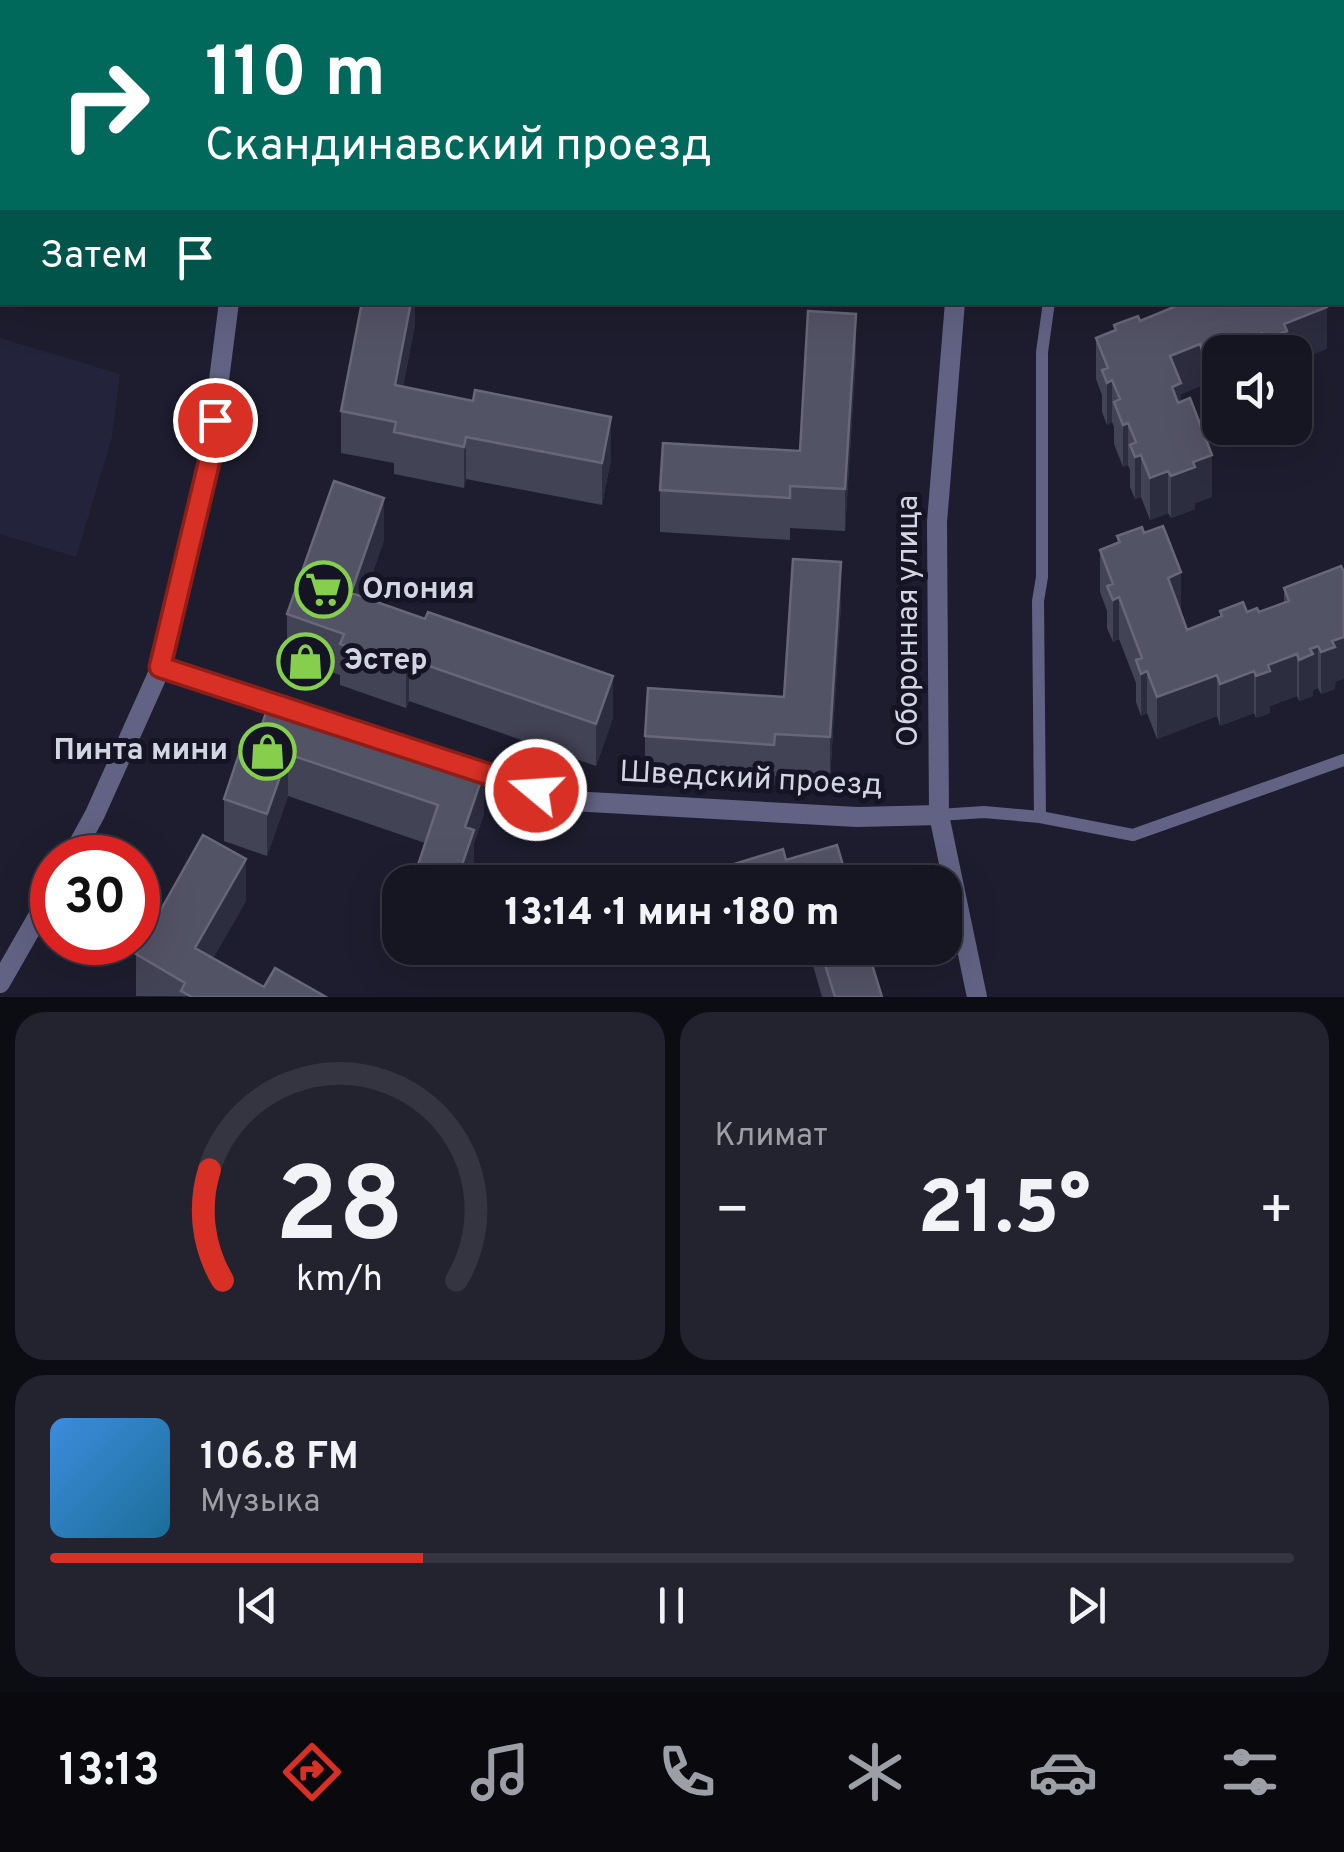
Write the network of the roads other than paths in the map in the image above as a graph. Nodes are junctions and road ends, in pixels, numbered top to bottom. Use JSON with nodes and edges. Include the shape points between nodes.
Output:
{"nodes":[{"id":1,"x":229,"y":305,"type":"edge"},
{"id":2,"x":955,"y":305,"type":"edge"},
{"id":3,"x":1049,"y":305,"type":"edge"},
{"id":4,"x":160,"y":667,"type":"junction"},
{"id":5,"x":314,"y":717,"type":"edge"},
{"id":6,"x":443,"y":759,"type":"edge"},
{"id":7,"x":1344,"y":760,"type":"edge"},
{"id":8,"x":939,"y":815,"type":"junction"},
{"id":9,"x":1040,"y":817,"type":"junction"},
{"id":10,"x":84,"y":835,"type":"edge"},
{"id":11,"x":30,"y":931,"type":"edge"},
{"id":12,"x":0,"y":984,"type":"edge"},
{"id":13,"x":977,"y":997,"type":"edge"}],
"edges":[{"from":1,"to":4,"type":"street","via":[[210,458]]},
{"from":2,"to":8,"type":"street","name":"Оборонная улица","via":[[937,522]]},
{"from":3,"to":9,"type":"lane","via":[[1042,352]]},
{"from":4,"to":5,"type":"street"},
{"from":4,"to":10,"type":"street"},
{"from":6,"to":8,"type":"street","name":"Шведский проезд","via":[[571,802],[858,818]]},
{"from":7,"to":9,"type":"lane","via":[[1133,835]]},
{"from":8,"to":9,"type":"lane"},
{"from":8,"to":13,"type":"street","name":"Оборонная улица"},
{"from":11,"to":12,"type":"street"}]}
